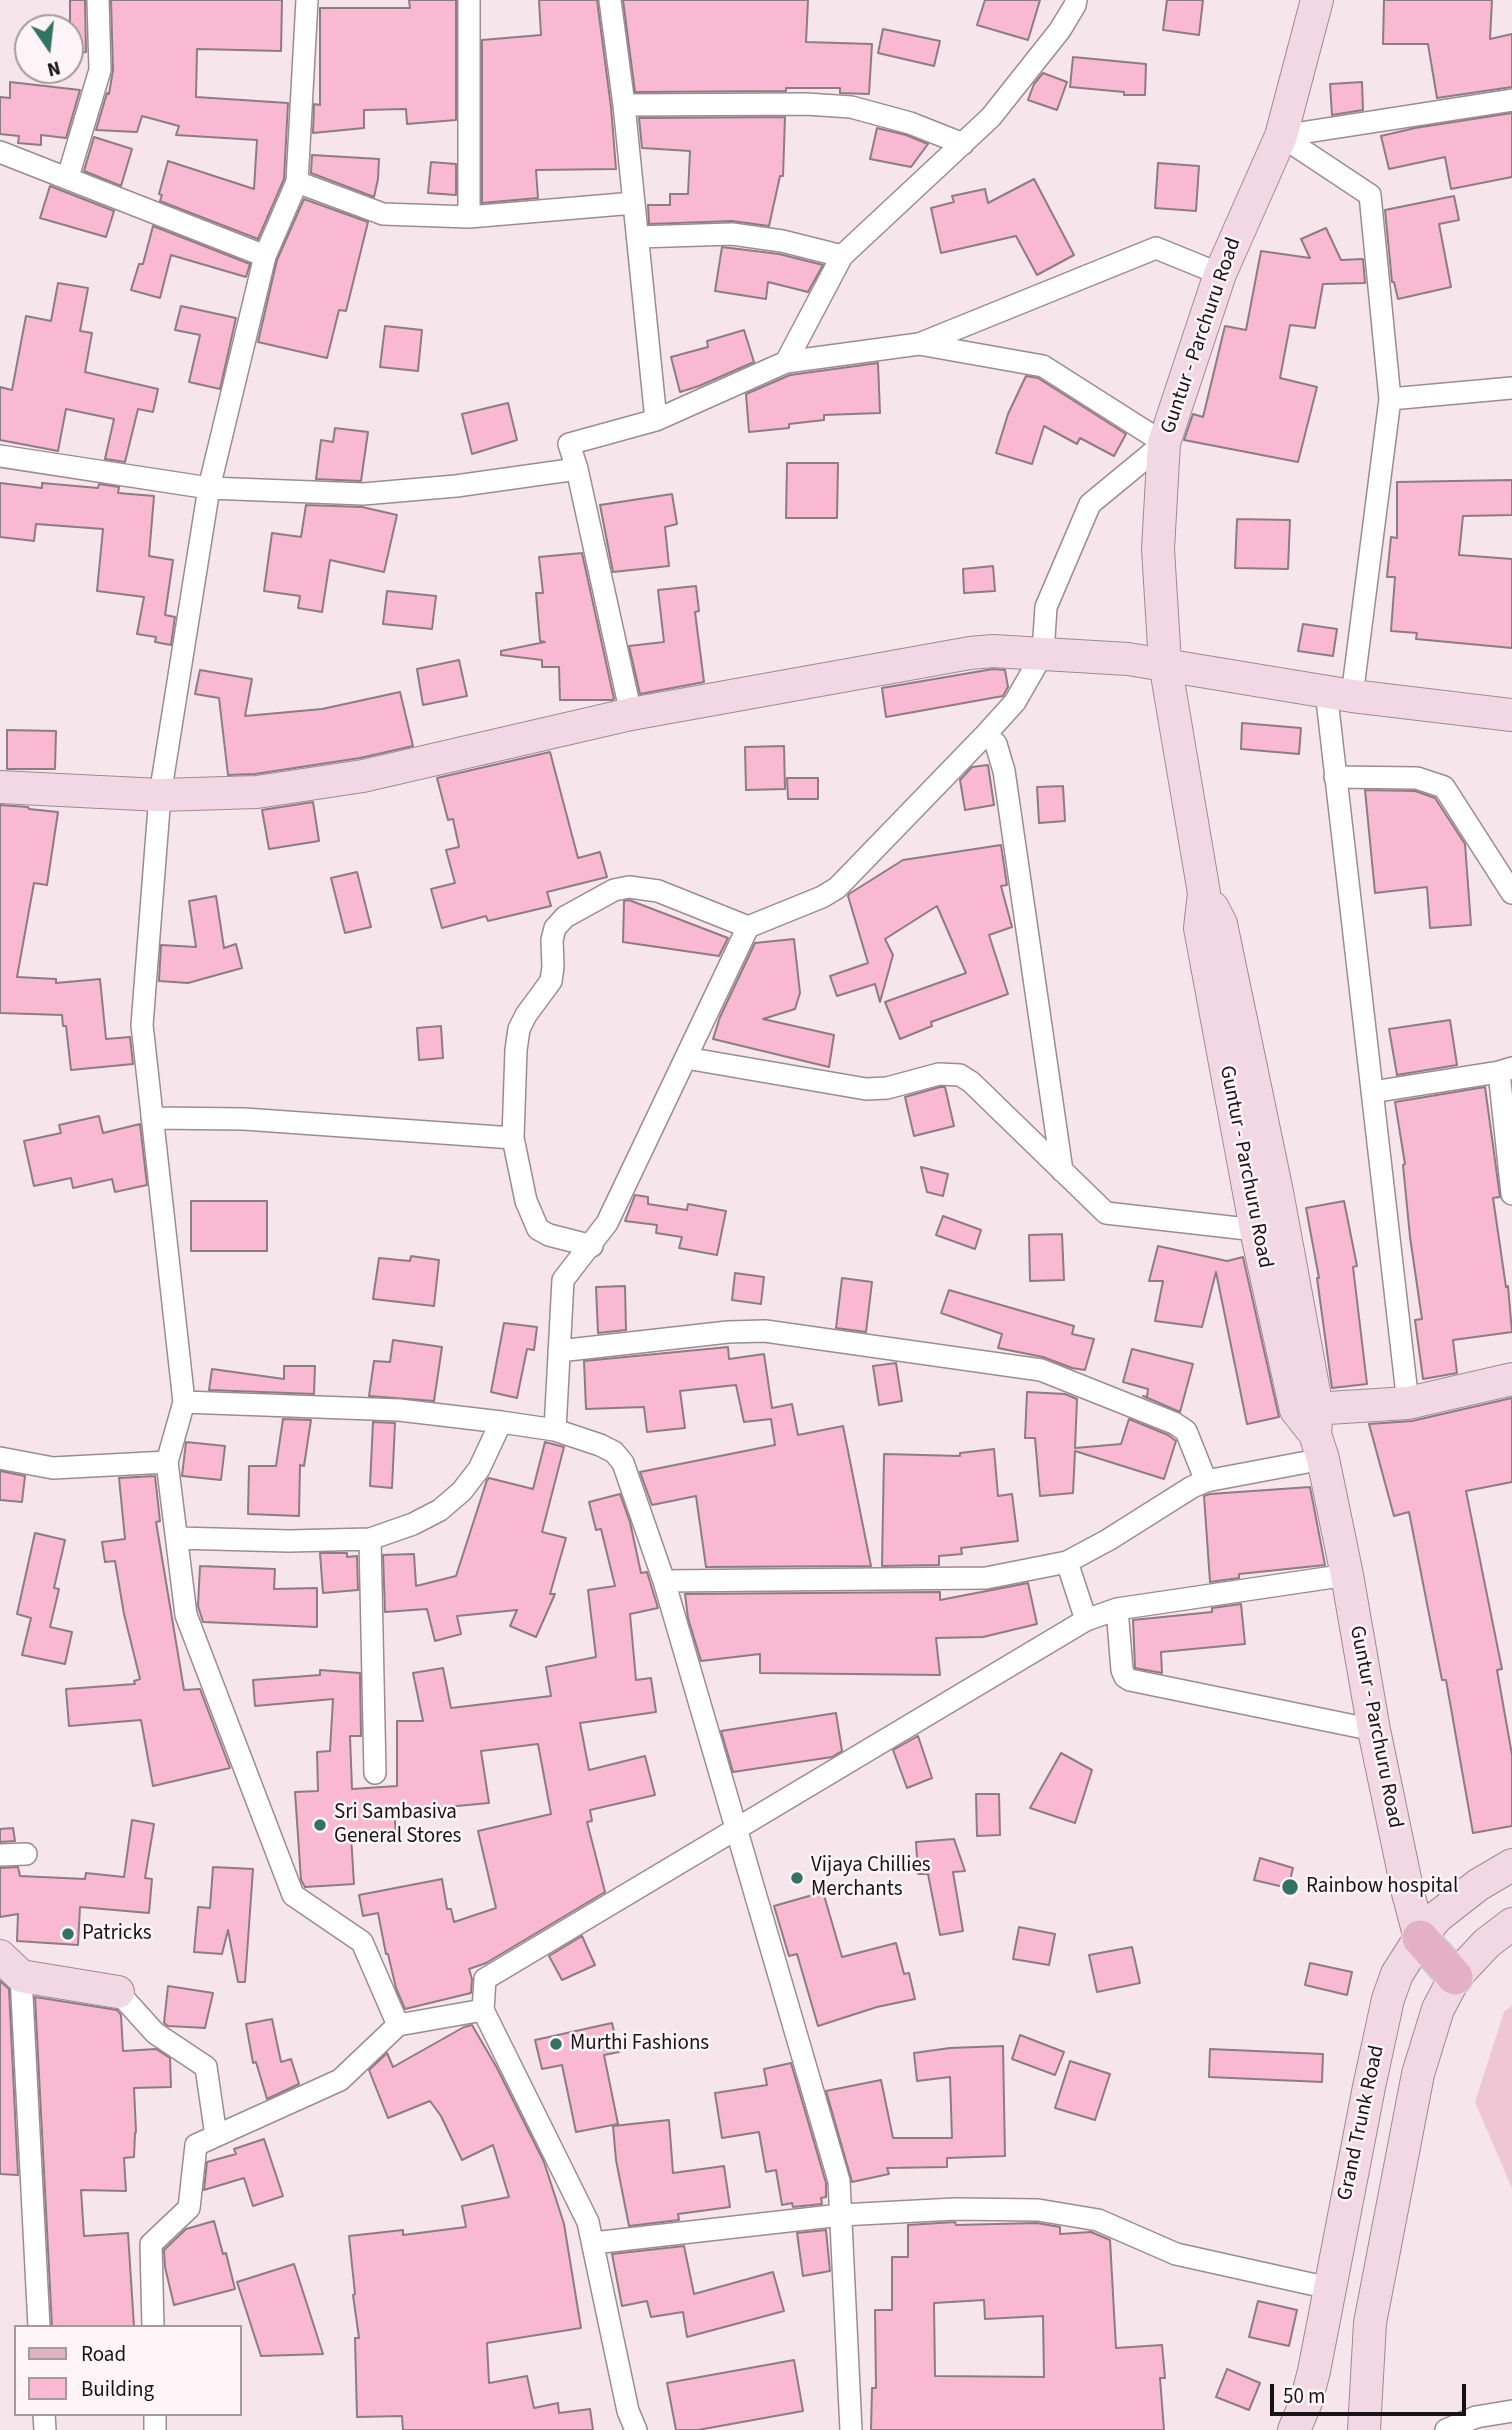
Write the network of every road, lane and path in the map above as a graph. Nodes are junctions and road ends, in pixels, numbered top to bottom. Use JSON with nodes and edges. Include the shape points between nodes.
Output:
{"nodes":[{"id":1,"x":98,"y":0,"type":"edge"},
{"id":2,"x":307,"y":0,"type":"edge"},
{"id":3,"x":469,"y":0,"type":"edge"},
{"id":4,"x":610,"y":0,"type":"edge"},
{"id":5,"x":1076,"y":0,"type":"edge"},
{"id":6,"x":1317,"y":0,"type":"edge"},
{"id":7,"x":1512,"y":100,"type":"edge"},
{"id":8,"x":624,"y":105,"type":"junction"},
{"id":9,"x":1281,"y":136,"type":"junction"},
{"id":10,"x":963,"y":144,"type":"junction"},
{"id":11,"x":0,"y":152,"type":"edge"},
{"id":12,"x":68,"y":177,"type":"junction"},
{"id":13,"x":297,"y":181,"type":"junction"},
{"id":14,"x":634,"y":203,"type":"junction"},
{"id":15,"x":469,"y":217,"type":"junction"},
{"id":16,"x":638,"y":237,"type":"junction"},
{"id":17,"x":265,"y":256,"type":"junction"},
{"id":18,"x":842,"y":256,"type":"junction"},
{"id":19,"x":1220,"y":274,"type":"junction"},
{"id":20,"x":919,"y":344,"type":"junction"},
{"id":21,"x":786,"y":362,"type":"junction"},
{"id":22,"x":1512,"y":388,"type":"edge"},
{"id":23,"x":1390,"y":399,"type":"junction"},
{"id":24,"x":656,"y":420,"type":"junction"},
{"id":25,"x":1164,"y":443,"type":"junction"},
{"id":26,"x":0,"y":456,"type":"edge"},
{"id":27,"x":577,"y":469,"type":"junction"},
{"id":28,"x":209,"y":488,"type":"junction"},
{"id":29,"x":1044,"y":653,"type":"junction"},
{"id":30,"x":1165,"y":663,"type":"junction"},
{"id":31,"x":1339,"y":693,"type":"junction"},
{"id":32,"x":631,"y":715,"type":"junction"},
{"id":33,"x":1512,"y":715,"type":"edge"},
{"id":34,"x":986,"y":734,"type":"junction"},
{"id":35,"x":1335,"y":777,"type":"junction"},
{"id":36,"x":0,"y":787,"type":"edge"},
{"id":37,"x":160,"y":795,"type":"junction"},
{"id":38,"x":1512,"y":893,"type":"edge"},
{"id":39,"x":748,"y":927,"type":"junction"},
{"id":40,"x":686,"y":1058,"type":"junction"},
{"id":41,"x":1505,"y":1070,"type":"edge"},
{"id":42,"x":1372,"y":1092,"type":"junction"},
{"id":43,"x":152,"y":1118,"type":"junction"},
{"id":44,"x":513,"y":1138,"type":"junction"},
{"id":45,"x":1062,"y":1171,"type":"junction"},
{"id":46,"x":1512,"y":1194,"type":"edge"},
{"id":47,"x":1269,"y":1226,"type":"junction"},
{"id":48,"x":592,"y":1246,"type":"junction"},
{"id":49,"x":559,"y":1351,"type":"junction"},
{"id":50,"x":1512,"y":1379,"type":"edge"},
{"id":51,"x":184,"y":1402,"type":"junction"},
{"id":52,"x":1408,"y":1403,"type":"junction"},
{"id":53,"x":500,"y":1422,"type":"junction"},
{"id":54,"x":1313,"y":1428,"type":"junction"},
{"id":55,"x":555,"y":1430,"type":"junction"},
{"id":56,"x":0,"y":1458,"type":"edge"},
{"id":57,"x":167,"y":1462,"type":"junction"},
{"id":58,"x":1206,"y":1481,"type":"junction"},
{"id":59,"x":177,"y":1538,"type":"junction"},
{"id":60,"x":370,"y":1539,"type":"junction"},
{"id":61,"x":1067,"y":1562,"type":"junction"},
{"id":62,"x":1347,"y":1574,"type":"junction"},
{"id":63,"x":664,"y":1581,"type":"junction"},
{"id":64,"x":1117,"y":1609,"type":"junction"},
{"id":65,"x":1086,"y":1620,"type":"junction"},
{"id":66,"x":1374,"y":1730,"type":"junction"},
{"id":67,"x":374,"y":1773,"type":"dead end"},
{"id":68,"x":737,"y":1827,"type":"junction"},
{"id":69,"x":26,"y":1854,"type":"dead end"},
{"id":70,"x":0,"y":1855,"type":"edge"},
{"id":71,"x":1512,"y":1865,"type":"edge"},
{"id":72,"x":1512,"y":1924,"type":"edge"},
{"id":73,"x":1420,"y":1938,"type":"junction"},
{"id":74,"x":10,"y":1966,"type":"edge"},
{"id":75,"x":1455,"y":1977,"type":"junction"},
{"id":76,"x":118,"y":1992,"type":"joint"},
{"id":77,"x":484,"y":2010,"type":"junction"},
{"id":78,"x":398,"y":2025,"type":"junction"},
{"id":79,"x":216,"y":2136,"type":"junction"},
{"id":80,"x":841,"y":2215,"type":"junction"},
{"id":81,"x":593,"y":2243,"type":"junction"},
{"id":82,"x":1329,"y":2288,"type":"junction"},
{"id":83,"x":39,"y":2325,"type":"edge"},
{"id":84,"x":153,"y":2325,"type":"edge"},
{"id":85,"x":1512,"y":2411,"type":"edge"},
{"id":86,"x":636,"y":2430,"type":"edge"},
{"id":87,"x":850,"y":2430,"type":"edge"},
{"id":88,"x":1294,"y":2430,"type":"edge"},
{"id":89,"x":1364,"y":2430,"type":"edge"},
{"id":90,"x":1446,"y":2430,"type":"edge"}],
"edges":[{"from":1,"to":12,"type":"street","via":[[100,71]]},
{"from":2,"to":13,"type":"street"},
{"from":3,"to":15,"type":"street"},
{"from":4,"to":8,"type":"street"},
{"from":5,"to":10,"type":"street","via":[[1060,30],[991,117]]},
{"from":6,"to":9,"type":"street","name":"Guntur - Parchuru Road"},
{"from":7,"to":9,"type":"street"},
{"from":8,"to":10,"type":"street","via":[[852,107]]},
{"from":8,"to":14,"type":"street"},
{"from":9,"to":19,"type":"street","name":"Guntur - Parchuru Road"},
{"from":9,"to":23,"type":"street","via":[[1370,195]]},
{"from":10,"to":18,"type":"street"},
{"from":11,"to":12,"type":"street"},
{"from":12,"to":17,"type":"street"},
{"from":13,"to":15,"type":"street","via":[[383,214]]},
{"from":13,"to":17,"type":"street"},
{"from":14,"to":15,"type":"street"},
{"from":14,"to":16,"type":"street"},
{"from":16,"to":18,"type":"street","via":[[732,234],[782,240]]},
{"from":16,"to":24,"type":"street"},
{"from":17,"to":28,"type":"street"},
{"from":18,"to":21,"type":"street"},
{"from":19,"to":20,"type":"street","via":[[1156,248]]},
{"from":19,"to":25,"type":"street","name":"Guntur - Parchuru Road"},
{"from":20,"to":21,"type":"street"},
{"from":20,"to":25,"type":"street","via":[[1043,366]]},
{"from":21,"to":24,"type":"street"},
{"from":22,"to":23,"type":"street"},
{"from":23,"to":31,"type":"street"},
{"from":24,"to":27,"type":"street","via":[[569,444]]},
{"from":25,"to":29,"type":"street","via":[[1090,504],[1046,607]]},
{"from":25,"to":30,"type":"street","name":"Guntur - Parchuru Road","via":[[1158,549]]},
{"from":26,"to":28,"type":"street"},
{"from":27,"to":28,"type":"street","via":[[363,494]]},
{"from":27,"to":32,"type":"street"},
{"from":28,"to":37,"type":"street"},
{"from":29,"to":30,"type":"street"},
{"from":29,"to":32,"type":"street","via":[[970,653]]},
{"from":29,"to":34,"type":"street","via":[[1015,702]]},
{"from":30,"to":31,"type":"street"},
{"from":30,"to":47,"type":"street","name":"Guntur - Parchuru Road","via":[[1204,893],[1222,924],[1243,1093]]},
{"from":31,"to":33,"type":"street"},
{"from":31,"to":35,"type":"street"},
{"from":32,"to":37,"type":"street","via":[[363,776],[257,792]]},
{"from":34,"to":39,"type":"street","via":[[836,888]]},
{"from":34,"to":45,"type":"street","via":[[996,744],[1004,771]]},
{"from":35,"to":38,"type":"street","via":[[1418,778],[1444,788]]},
{"from":35,"to":42,"type":"street"},
{"from":36,"to":37,"type":"street"},
{"from":37,"to":43,"type":"street","via":[[142,1025]]},
{"from":39,"to":40,"type":"street"},
{"from":39,"to":44,"type":"street","via":[[643,887],[614,890],[565,917],[552,940],[551,981],[519,1029]]},
{"from":40,"to":45,"type":"street","via":[[866,1089],[939,1074],[960,1075]]},
{"from":40,"to":48,"type":"street"},
{"from":41,"to":42,"type":"street"},
{"from":41,"to":46,"type":"street"},
{"from":42,"to":52,"type":"street"},
{"from":43,"to":44,"type":"street","via":[[244,1119]]},
{"from":43,"to":51,"type":"street"},
{"from":44,"to":48,"type":"street","via":[[526,1201],[538,1230]]},
{"from":45,"to":47,"type":"street","via":[[1107,1213]]},
{"from":47,"to":54,"type":"street","name":"Guntur - Parchuru Road"},
{"from":48,"to":49,"type":"street","via":[[563,1280]]},
{"from":49,"to":55,"type":"street"},
{"from":49,"to":58,"type":"street","via":[[765,1331],[1041,1370],[1186,1431]]},
{"from":50,"to":52,"type":"street"},
{"from":51,"to":53,"type":"street","via":[[399,1410]]},
{"from":51,"to":57,"type":"street"},
{"from":52,"to":54,"type":"street"},
{"from":53,"to":55,"type":"street"},
{"from":53,"to":60,"type":"street","via":[[462,1491],[440,1510]]},
{"from":54,"to":58,"type":"street"},
{"from":54,"to":62,"type":"street","name":"Guntur - Parchuru Road"},
{"from":55,"to":63,"type":"street","via":[[600,1445],[623,1463]]},
{"from":56,"to":57,"type":"street","via":[[52,1468]]},
{"from":57,"to":59,"type":"street"},
{"from":58,"to":61,"type":"street"},
{"from":59,"to":60,"type":"street"},
{"from":59,"to":78,"type":"street","via":[[187,1615],[293,1895],[362,1942]]},
{"from":60,"to":67,"type":"street"},
{"from":61,"to":63,"type":"street","via":[[986,1578]]},
{"from":61,"to":65,"type":"street"},
{"from":62,"to":64,"type":"street"},
{"from":62,"to":66,"type":"street","name":"Guntur - Parchuru Road"},
{"from":63,"to":68,"type":"street"},
{"from":64,"to":65,"type":"street"},
{"from":64,"to":66,"type":"street","via":[[1122,1670],[1130,1680]]},
{"from":65,"to":68,"type":"street"},
{"from":66,"to":73,"type":"street","name":"Guntur - Parchuru Road"},
{"from":68,"to":77,"type":"street","via":[[485,1979]]},
{"from":68,"to":80,"type":"street","via":[[839,2181]]},
{"from":69,"to":70,"type":"street"},
{"from":71,"to":73,"type":"street","name":"Grand Trunk Road","via":[[1455,1901]]},
{"from":72,"to":75,"type":"street","name":"Grand Trunk Road"},
{"from":73,"to":75,"type":"main road"},
{"from":73,"to":82,"type":"street","name":"Grand Trunk Road","via":[[1397,1974],[1388,1999]]},
{"from":74,"to":76,"type":"street"},
{"from":74,"to":83,"type":"street"},
{"from":75,"to":89,"type":"street","name":"Grand Trunk Road","via":[[1438,2009],[1418,2074],[1370,2323]]},
{"from":76,"to":79,"type":"street","via":[[155,2033],[206,2067]]},
{"from":77,"to":78,"type":"street"},
{"from":77,"to":81,"type":"street","via":[[588,2222]]},
{"from":78,"to":79,"type":"street","via":[[340,2080]]},
{"from":79,"to":84,"type":"street","via":[[196,2145],[189,2208],[151,2244]]},
{"from":80,"to":81,"type":"street"},
{"from":80,"to":82,"type":"street","via":[[954,2209],[1074,2214],[1176,2254]]},
{"from":80,"to":87,"type":"street"},
{"from":81,"to":86,"type":"street","via":[[628,2411]]},
{"from":82,"to":88,"type":"street","name":"Grand Trunk Road","via":[[1314,2371]]},
{"from":85,"to":90,"type":"street","via":[[1476,2417]]}]}
